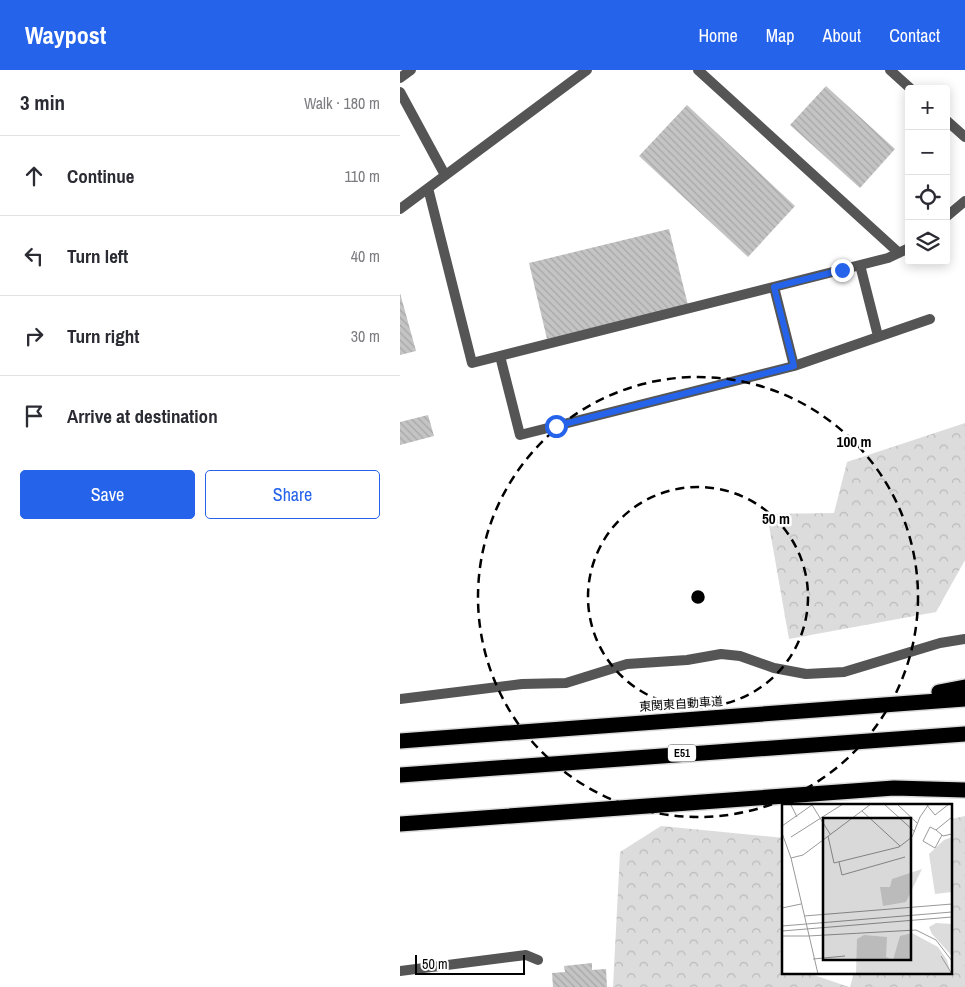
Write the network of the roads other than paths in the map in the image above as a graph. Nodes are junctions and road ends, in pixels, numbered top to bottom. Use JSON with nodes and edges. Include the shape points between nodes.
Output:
{"nodes":[{"id":1,"x":411,"y":70,"type":"edge"},
{"id":2,"x":586,"y":70,"type":"edge"},
{"id":3,"x":698,"y":70,"type":"edge"},
{"id":4,"x":890,"y":70,"type":"edge"},
{"id":5,"x":400,"y":78,"type":"edge"},
{"id":6,"x":907,"y":85,"type":"edge"},
{"id":7,"x":400,"y":92,"type":"edge"},
{"id":8,"x":950,"y":124,"type":"edge"},
{"id":9,"x":965,"y":137,"type":"edge"},
{"id":10,"x":445,"y":175,"type":"junction"},
{"id":11,"x":428,"y":188,"type":"junction"},
{"id":12,"x":965,"y":201,"type":"edge"},
{"id":13,"x":400,"y":209,"type":"edge"},
{"id":14,"x":950,"y":214,"type":"edge"},
{"id":15,"x":905,"y":250,"type":"edge"},
{"id":16,"x":899,"y":254,"type":"junction"},
{"id":17,"x":860,"y":265,"type":"junction"},
{"id":18,"x":774,"y":287,"type":"junction"},
{"id":19,"x":930,"y":318,"type":"dead end"},
{"id":20,"x":878,"y":336,"type":"junction"},
{"id":21,"x":500,"y":356,"type":"junction"},
{"id":22,"x":794,"y":366,"type":"junction"},
{"id":23,"x":965,"y":639,"type":"edge"},
{"id":24,"x":965,"y":687,"type":"edge"},
{"id":25,"x":400,"y":699,"type":"edge"},
{"id":26,"x":965,"y":699,"type":"edge"},
{"id":27,"x":871,"y":706,"type":"junction"},
{"id":28,"x":965,"y":736,"type":"edge"},
{"id":29,"x":400,"y":741,"type":"edge"},
{"id":30,"x":400,"y":775,"type":"edge"},
{"id":31,"x":965,"y":790,"type":"edge"},
{"id":32,"x":400,"y":824,"type":"edge"},
{"id":33,"x":538,"y":960,"type":"dead end"},
{"id":34,"x":400,"y":971,"type":"edge"}],
"edges":[{"from":1,"to":5,"type":"street"},
{"from":2,"to":10,"type":"street"},
{"from":3,"to":16,"type":"street"},
{"from":4,"to":6,"type":"street"},
{"from":7,"to":10,"type":"street"},
{"from":8,"to":9,"type":"street"},
{"from":10,"to":11,"type":"street"},
{"from":11,"to":13,"type":"street"},
{"from":11,"to":21,"type":"street","via":[[472,363]]},
{"from":12,"to":14,"type":"street"},
{"from":15,"to":16,"type":"street"},
{"from":16,"to":17,"type":"street"},
{"from":17,"to":18,"type":"street"},
{"from":17,"to":20,"type":"street"},
{"from":18,"to":21,"type":"street"},
{"from":18,"to":22,"type":"street"},
{"from":19,"to":20,"type":"street"},
{"from":20,"to":22,"type":"street"},
{"from":21,"to":22,"type":"street","via":[[520,435]]},
{"from":23,"to":25,"type":"street","via":[[940,643],[844,672],[806,674],[721,654],[627,664],[566,683],[522,684]]},
{"from":24,"to":27,"type":"highway"},
{"from":26,"to":27,"type":"highway","name":"東関東自動車道"},
{"from":27,"to":29,"type":"highway","name":"東関東自動車道"},
{"from":28,"to":30,"type":"highway","number":"E51"},
{"from":31,"to":32,"type":"highway","via":[[894,788]]},
{"from":33,"to":34,"type":"street","via":[[526,955]]}]}
